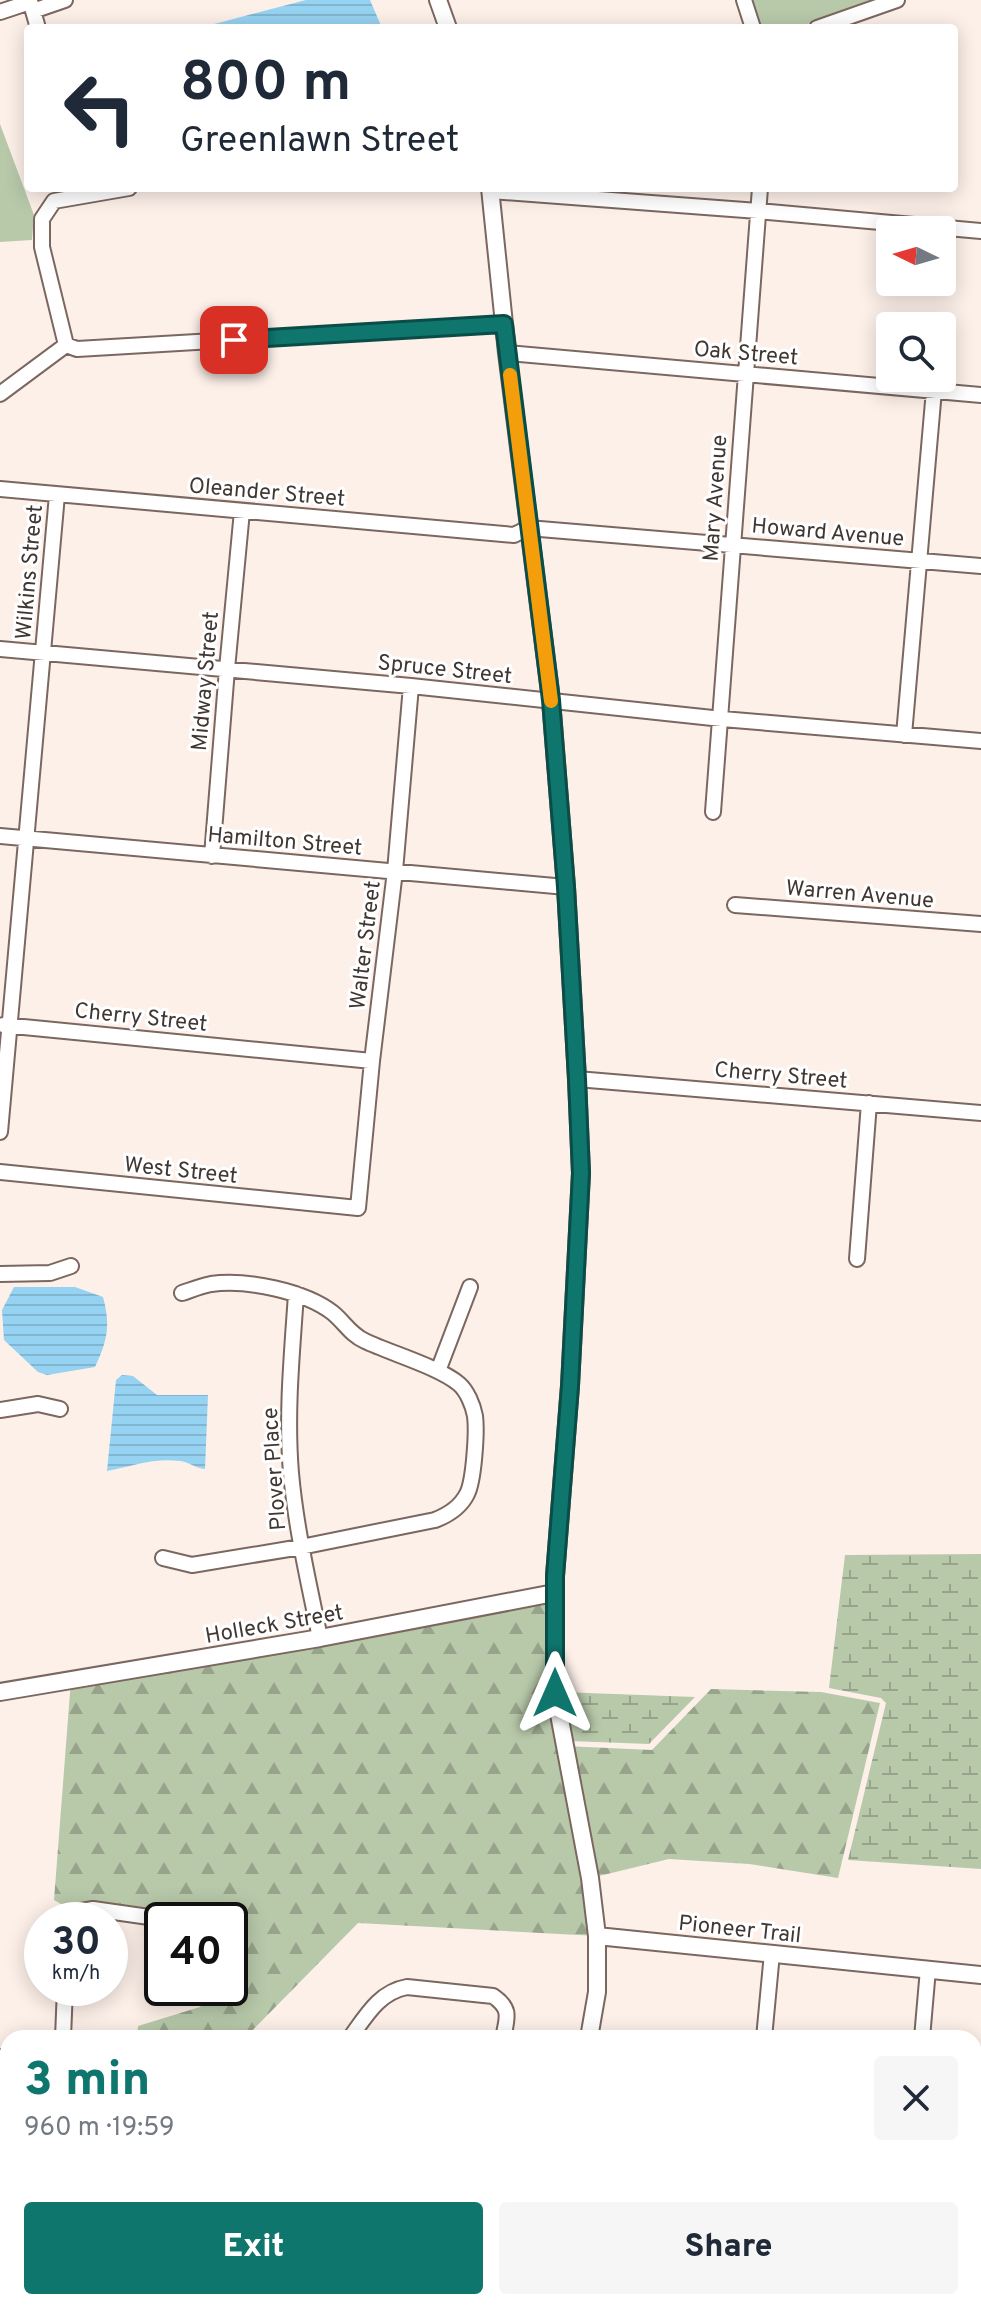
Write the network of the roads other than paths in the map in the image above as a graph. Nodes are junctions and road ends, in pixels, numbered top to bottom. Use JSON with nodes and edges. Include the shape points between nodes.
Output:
{"nodes":[{"id":1,"x":65,"y":0,"type":"edge"},
{"id":2,"x":438,"y":0,"type":"edge"},
{"id":3,"x":744,"y":0,"type":"edge"},
{"id":4,"x":897,"y":0,"type":"edge"},
{"id":5,"x":31,"y":5,"type":"edge"},
{"id":6,"x":0,"y":12,"type":"edge"},
{"id":7,"x":447,"y":24,"type":"edge"},
{"id":8,"x":752,"y":24,"type":"edge"},
{"id":9,"x":828,"y":24,"type":"edge"},
{"id":10,"x":90,"y":192,"type":"edge"},
{"id":11,"x":490,"y":192,"type":"edge"},
{"id":12,"x":516,"y":192,"type":"edge"},
{"id":13,"x":760,"y":192,"type":"edge"},
{"id":14,"x":758,"y":211,"type":"junction"},
{"id":15,"x":981,"y":231,"type":"edge"},
{"id":16,"x":504,"y":324,"type":"junction"},
{"id":17,"x":66,"y":345,"type":"junction"},
{"id":18,"x":507,"y":353,"type":"junction"},
{"id":19,"x":746,"y":374,"type":"junction"},
{"id":20,"x":876,"y":385,"type":"edge"},
{"id":21,"x":934,"y":392,"type":"edge"},
{"id":22,"x":953,"y":392,"type":"edge"},
{"id":23,"x":0,"y":394,"type":"edge"},
{"id":24,"x":981,"y":395,"type":"edge"},
{"id":25,"x":0,"y":489,"type":"edge"},
{"id":26,"x":57,"y":495,"type":"junction"},
{"id":27,"x":242,"y":511,"type":"junction"},
{"id":28,"x":528,"y":528,"type":"junction"},
{"id":29,"x":732,"y":545,"type":"junction"},
{"id":30,"x":919,"y":561,"type":"junction"},
{"id":31,"x":981,"y":566,"type":"edge"},
{"id":32,"x":0,"y":649,"type":"edge"},
{"id":33,"x":43,"y":653,"type":"junction"},
{"id":34,"x":227,"y":669,"type":"junction"},
{"id":35,"x":411,"y":686,"type":"junction"},
{"id":36,"x":551,"y":700,"type":"junction"},
{"id":37,"x":722,"y":719,"type":"junction"},
{"id":38,"x":904,"y":735,"type":"junction"},
{"id":39,"x":981,"y":741,"type":"edge"},
{"id":40,"x":713,"y":812,"type":"dead end"},
{"id":41,"x":0,"y":836,"type":"edge"},
{"id":42,"x":26,"y":838,"type":"junction"},
{"id":43,"x":212,"y":856,"type":"junction"},
{"id":44,"x":395,"y":871,"type":"junction"},
{"id":45,"x":566,"y":887,"type":"junction"},
{"id":46,"x":735,"y":905,"type":"dead end"},
{"id":47,"x":981,"y":924,"type":"edge"},
{"id":48,"x":5,"y":1025,"type":"edge"},
{"id":49,"x":372,"y":1061,"type":"junction"},
{"id":50,"x":577,"y":1079,"type":"junction"},
{"id":51,"x":869,"y":1103,"type":"junction"},
{"id":52,"x":981,"y":1113,"type":"edge"},
{"id":53,"x":0,"y":1132,"type":"edge"},
{"id":54,"x":0,"y":1172,"type":"edge"},
{"id":55,"x":358,"y":1208,"type":"joint"},
{"id":56,"x":857,"y":1259,"type":"dead end"},
{"id":57,"x":71,"y":1266,"type":"dead end"},
{"id":58,"x":0,"y":1274,"type":"edge"},
{"id":59,"x":470,"y":1287,"type":"dead end"},
{"id":60,"x":182,"y":1293,"type":"dead end"},
{"id":61,"x":296,"y":1294,"type":"junction"},
{"id":62,"x":438,"y":1371,"type":"junction"},
{"id":63,"x":60,"y":1409,"type":"dead end"},
{"id":64,"x":0,"y":1410,"type":"edge"},
{"id":65,"x":301,"y":1547,"type":"junction"},
{"id":66,"x":163,"y":1558,"type":"dead end"},
{"id":67,"x":554,"y":1593,"type":"junction"},
{"id":68,"x":320,"y":1638,"type":"junction"},
{"id":69,"x":0,"y":1692,"type":"edge"},
{"id":70,"x":597,"y":1936,"type":"junction"},
{"id":71,"x":772,"y":1953,"type":"junction"},
{"id":72,"x":928,"y":1969,"type":"junction"},
{"id":73,"x":981,"y":1975,"type":"edge"},
{"id":74,"x":64,"y":2006,"type":"edge"},
{"id":75,"x":63,"y":2030,"type":"edge"},
{"id":76,"x":356,"y":2030,"type":"edge"},
{"id":77,"x":504,"y":2030,"type":"edge"},
{"id":78,"x":590,"y":2030,"type":"edge"},
{"id":79,"x":765,"y":2030,"type":"edge"},
{"id":80,"x":923,"y":2030,"type":"edge"}],
"edges":[{"from":1,"to":5,"type":"street"},
{"from":2,"to":7,"type":"street"},
{"from":3,"to":8,"type":"street"},
{"from":4,"to":9,"type":"street"},
{"from":5,"to":6,"type":"street"},
{"from":10,"to":17,"type":"street","via":[[54,201],[42,219],[42,247]]},
{"from":11,"to":16,"type":"street"},
{"from":12,"to":14,"type":"street"},
{"from":13,"to":14,"type":"street","name":"Mary Avenue"},
{"from":14,"to":15,"type":"street"},
{"from":14,"to":19,"type":"street","name":"Mary Avenue"},
{"from":16,"to":17,"type":"street","via":[[77,349]]},
{"from":16,"to":18,"type":"street"},
{"from":17,"to":23,"type":"street"},
{"from":18,"to":19,"type":"street","name":"Oak Street"},
{"from":18,"to":28,"type":"street"},
{"from":19,"to":20,"type":"street","name":"Oak Street"},
{"from":19,"to":29,"type":"street","name":"Mary Avenue"},
{"from":21,"to":30,"type":"street"},
{"from":22,"to":24,"type":"street","name":"Oak Street"},
{"from":25,"to":26,"type":"street","name":"Oleander Street"},
{"from":26,"to":27,"type":"street","name":"Oleander Street"},
{"from":26,"to":33,"type":"street","name":"Wilkins Street"},
{"from":27,"to":28,"type":"street","name":"Oleander Street","via":[[514,535]]},
{"from":27,"to":34,"type":"street","name":"Midway Street"},
{"from":28,"to":29,"type":"street","name":"Howard Avenue"},
{"from":28,"to":36,"type":"street"},
{"from":29,"to":30,"type":"street","name":"Howard Avenue"},
{"from":29,"to":37,"type":"street","name":"Mary Avenue"},
{"from":30,"to":31,"type":"street","name":"Howard Avenue"},
{"from":30,"to":38,"type":"street"},
{"from":32,"to":33,"type":"street","name":"Spruce Street"},
{"from":33,"to":34,"type":"street","name":"Spruce Street"},
{"from":33,"to":42,"type":"street","name":"Wilkins Street"},
{"from":34,"to":35,"type":"street","name":"Spruce Street"},
{"from":34,"to":43,"type":"street","name":"Midway Street"},
{"from":35,"to":36,"type":"street","name":"Spruce Street"},
{"from":35,"to":44,"type":"street","name":"Walter Street"},
{"from":36,"to":37,"type":"street","name":"Spruce Street"},
{"from":36,"to":45,"type":"street"},
{"from":37,"to":38,"type":"street","name":"Spruce Street"},
{"from":37,"to":40,"type":"street","name":"Mary Avenue"},
{"from":38,"to":39,"type":"street","name":"Spruce Street"},
{"from":41,"to":42,"type":"street","name":"Hamilton Street"},
{"from":42,"to":43,"type":"street","name":"Hamilton Street"},
{"from":42,"to":48,"type":"street","name":"Wilkins Street"},
{"from":43,"to":44,"type":"street","name":"Hamilton Street"},
{"from":44,"to":45,"type":"street","name":"Hamilton Street"},
{"from":44,"to":49,"type":"street","name":"Walter Street"},
{"from":45,"to":50,"type":"street"},
{"from":46,"to":47,"type":"street","name":"Warren Avenue"},
{"from":48,"to":49,"type":"street","name":"Cherry Street"},
{"from":48,"to":53,"type":"street","name":"Wilkins Street"},
{"from":49,"to":55,"type":"street","name":"Walter Street"},
{"from":50,"to":51,"type":"street","name":"Cherry Street"},
{"from":50,"to":67,"type":"street","via":[[581,1173]]},
{"from":51,"to":52,"type":"street","name":"Cherry Street"},
{"from":51,"to":56,"type":"street"},
{"from":54,"to":55,"type":"street","name":"West Street"},
{"from":57,"to":58,"type":"street","via":[[50,1273]]},
{"from":59,"to":62,"type":"street"},
{"from":60,"to":61,"type":"street","via":[[211,1284],[265,1286]]},
{"from":61,"to":62,"type":"street","via":[[332,1312],[357,1337]]},
{"from":61,"to":65,"type":"street","name":"Plover Place","via":[[289,1381],[291,1473]]},
{"from":62,"to":65,"type":"street","via":[[460,1385],[475,1418],[472,1480],[461,1503],[435,1520]]},
{"from":63,"to":64,"type":"street","via":[[38,1404]]},
{"from":65,"to":66,"type":"street","via":[[192,1565]]},
{"from":65,"to":68,"type":"street","name":"Plover Place"},
{"from":67,"to":68,"type":"street","name":"Holleck Street"},
{"from":67,"to":70,"type":"street","via":[[555,1693]]},
{"from":68,"to":69,"type":"street","name":"Holleck Street"},
{"from":70,"to":71,"type":"street","name":"Pioneer Trail"},
{"from":70,"to":78,"type":"street"},
{"from":71,"to":72,"type":"street","name":"Pioneer Trail"},
{"from":71,"to":79,"type":"street"},
{"from":72,"to":73,"type":"street","name":"Pioneer Trail"},
{"from":72,"to":80,"type":"street"},
{"from":74,"to":75,"type":"street"},
{"from":76,"to":77,"type":"street","via":[[377,2001],[407,1987],[493,1996],[504,2003]]}]}
